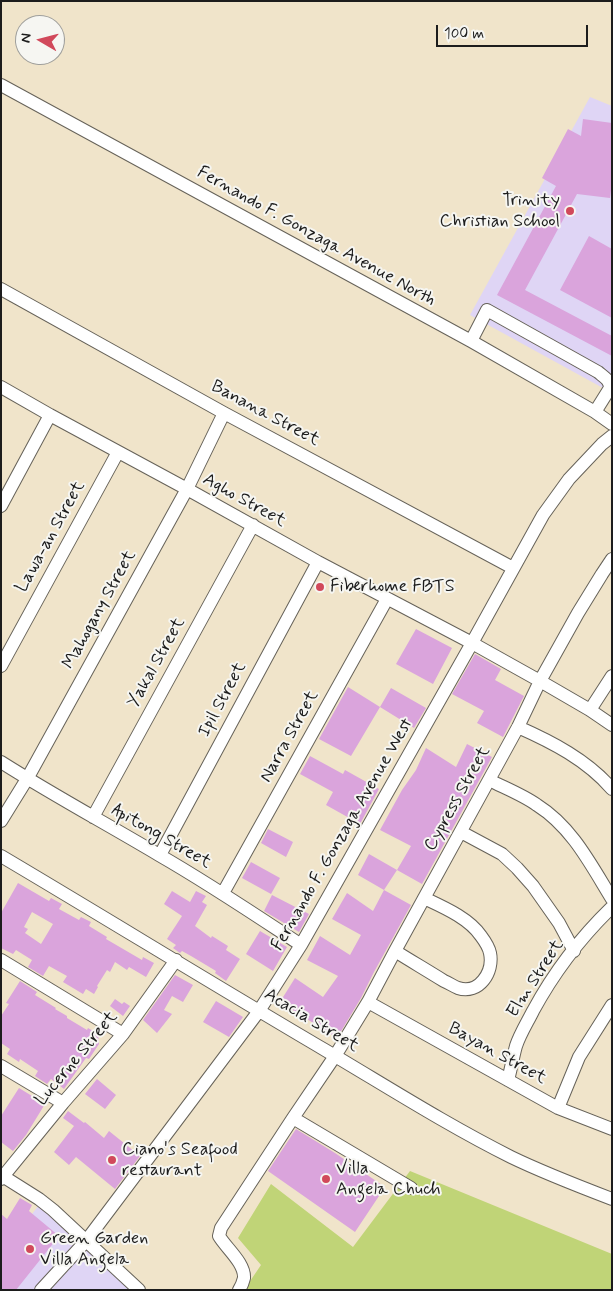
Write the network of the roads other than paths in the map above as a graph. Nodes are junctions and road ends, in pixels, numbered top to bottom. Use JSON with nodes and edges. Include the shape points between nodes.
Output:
{"nodes":[{"id":1,"x":1,"y":85,"type":"edge"},
{"id":2,"x":1,"y":289,"type":"edge"},
{"id":3,"x":471,"y":341,"type":"junction"},
{"id":4,"x":1,"y":387,"type":"edge"},
{"id":5,"x":611,"y":388,"type":"edge"},
{"id":6,"x":595,"y":412,"type":"junction"},
{"id":7,"x":224,"y":413,"type":"junction"},
{"id":8,"x":50,"y":415,"type":"junction"},
{"id":9,"x":612,"y":424,"type":"edge"},
{"id":10,"x":612,"y":436,"type":"edge"},
{"id":11,"x":118,"y":452,"type":"junction"},
{"id":12,"x":187,"y":489,"type":"junction"},
{"id":13,"x":1,"y":506,"type":"edge"},
{"id":14,"x":252,"y":525,"type":"junction"},
{"id":15,"x":612,"y":559,"type":"edge"},
{"id":16,"x":318,"y":562,"type":"junction"},
{"id":17,"x":513,"y":568,"type":"junction"},
{"id":18,"x":387,"y":599,"type":"junction"},
{"id":19,"x":472,"y":643,"type":"junction"},
{"id":20,"x":1,"y":666,"type":"edge"},
{"id":21,"x":612,"y":676,"type":"edge"},
{"id":22,"x":540,"y":681,"type":"junction"},
{"id":23,"x":590,"y":710,"type":"junction"},
{"id":24,"x":612,"y":725,"type":"edge"},
{"id":25,"x":518,"y":727,"type":"junction"},
{"id":26,"x":1,"y":762,"type":"edge"},
{"id":27,"x":28,"y":779,"type":"junction"},
{"id":28,"x":489,"y":780,"type":"junction"},
{"id":29,"x":612,"y":789,"type":"edge"},
{"id":30,"x":93,"y":817,"type":"junction"},
{"id":31,"x":1,"y":822,"type":"edge"},
{"id":32,"x":461,"y":832,"type":"junction"},
{"id":33,"x":160,"y":855,"type":"junction"},
{"id":34,"x":1,"y":856,"type":"edge"},
{"id":35,"x":223,"y":893,"type":"junction"},
{"id":36,"x":424,"y":898,"type":"junction"},
{"id":37,"x":612,"y":899,"type":"edge"},
{"id":38,"x":612,"y":907,"type":"edge"},
{"id":39,"x":301,"y":945,"type":"junction"},
{"id":40,"x":574,"y":950,"type":"junction"},
{"id":41,"x":395,"y":951,"type":"junction"},
{"id":42,"x":1,"y":960,"type":"edge"},
{"id":43,"x":176,"y":960,"type":"junction"},
{"id":44,"x":368,"y":1002,"type":"junction"},
{"id":45,"x":612,"y":1005,"type":"edge"},
{"id":46,"x":259,"y":1011,"type":"junction"},
{"id":47,"x":123,"y":1034,"type":"junction"},
{"id":48,"x":335,"y":1056,"type":"junction"},
{"id":49,"x":1,"y":1066,"type":"edge"},
{"id":50,"x":508,"y":1080,"type":"junction"},
{"id":51,"x":63,"y":1103,"type":"junction"},
{"id":52,"x":558,"y":1108,"type":"junction"},
{"id":53,"x":293,"y":1118,"type":"junction"},
{"id":54,"x":612,"y":1129,"type":"edge"},
{"id":55,"x":2,"y":1176,"type":"edge"},
{"id":56,"x":411,"y":1188,"type":"dead end"},
{"id":57,"x":612,"y":1199,"type":"edge"},
{"id":58,"x":86,"y":1241,"type":"junction"},
{"id":59,"x":41,"y":1290,"type":"edge"},
{"id":60,"x":139,"y":1290,"type":"edge"},
{"id":61,"x":239,"y":1290,"type":"edge"}],
"edges":[{"from":1,"to":3,"type":"street","name":"Fernando F. Gonzaga Avenue North"},
{"from":2,"to":7,"type":"street","name":"Banana Street"},
{"from":3,"to":5,"type":"street","via":[[487,310],[598,372],[608,379]]},
{"from":3,"to":6,"type":"street","name":"Fernando F. Gonzaga Avenue North"},
{"from":4,"to":8,"type":"street","name":"Agho Street"},
{"from":5,"to":6,"type":"street"},
{"from":6,"to":9,"type":"street","name":"Fernando F. Gonzaga Avenue North"},
{"from":7,"to":12,"type":"street","name":"Mahogany Street"},
{"from":7,"to":17,"type":"street","name":"Banana Street"},
{"from":8,"to":11,"type":"street","name":"Agho Street"},
{"from":8,"to":13,"type":"street"},
{"from":10,"to":17,"type":"street","name":"Fernando F. Gonzaga Avenue West","via":[[555,497]]},
{"from":11,"to":12,"type":"street","name":"Agho Street"},
{"from":11,"to":20,"type":"street","name":"Lawa-an Street"},
{"from":12,"to":14,"type":"street","name":"Agho Street"},
{"from":12,"to":27,"type":"street","name":"Mahogany Street"},
{"from":14,"to":16,"type":"street","name":"Agho Street"},
{"from":14,"to":30,"type":"street","name":"Yakal Street"},
{"from":15,"to":22,"type":"street","name":"Cypress Street"},
{"from":16,"to":18,"type":"street","name":"Agho Street"},
{"from":16,"to":33,"type":"street","name":"Ipil Street"},
{"from":17,"to":19,"type":"street","name":"Fernando F. Gonzaga Avenue West"},
{"from":18,"to":19,"type":"street","name":"Agho Street"},
{"from":18,"to":35,"type":"street","name":"Narra Street"},
{"from":19,"to":22,"type":"street","name":"Agho Street"},
{"from":19,"to":39,"type":"street","name":"Fernando F. Gonzaga Avenue West"},
{"from":21,"to":23,"type":"street"},
{"from":22,"to":23,"type":"street","name":"Agho Street"},
{"from":22,"to":25,"type":"street","name":"Cypress Street"},
{"from":23,"to":24,"type":"street","name":"Agho Street"},
{"from":25,"to":28,"type":"street","name":"Cypress Street"},
{"from":25,"to":29,"type":"street","via":[[569,754]]},
{"from":26,"to":27,"type":"street","name":"Apitong Street"},
{"from":27,"to":30,"type":"street","name":"Apitong Street"},
{"from":27,"to":31,"type":"street","name":"Mahogany Street"},
{"from":28,"to":32,"type":"street","name":"Cypress Street"},
{"from":28,"to":37,"type":"street","via":[[537,804],[562,825],[584,853]]},
{"from":30,"to":33,"type":"street","name":"Apitong Street"},
{"from":32,"to":36,"type":"street","name":"Cypress Street"},
{"from":32,"to":40,"type":"street","via":[[502,854],[517,868],[555,917]]},
{"from":33,"to":35,"type":"street","name":"Apitong Street"},
{"from":34,"to":43,"type":"street","name":"Acacia Street"},
{"from":35,"to":39,"type":"street","name":"Apitong Street"},
{"from":36,"to":41,"type":"street","name":"Cypress Street"},
{"from":36,"to":41,"type":"street","via":[[466,921],[481,936],[490,953],[489,967],[482,983],[473,989],[459,988]]},
{"from":38,"to":40,"type":"street","name":"Elm Street"},
{"from":39,"to":46,"type":"street","name":"Fernando F. Gonzaga Avenue West"},
{"from":40,"to":50,"type":"street","name":"Elm Street","via":[[546,988],[525,1025]]},
{"from":41,"to":44,"type":"street","name":"Cypress Street"},
{"from":42,"to":47,"type":"street"},
{"from":43,"to":46,"type":"street","name":"Acacia Street"},
{"from":43,"to":47,"type":"street","name":"Lucerne Street"},
{"from":44,"to":48,"type":"street","name":"Cypress Street"},
{"from":44,"to":50,"type":"street","name":"Bayan Street"},
{"from":45,"to":52,"type":"street","via":[[579,1057]]},
{"from":46,"to":48,"type":"street","name":"Acacia Street"},
{"from":46,"to":58,"type":"street","name":"Fernando F. Gonzaga Avenue West"},
{"from":47,"to":51,"type":"street","name":"Lucerne Street"},
{"from":48,"to":53,"type":"street","name":"Cypress Street"},
{"from":48,"to":57,"type":"street","name":"Acacia Street","via":[[511,1157]]},
{"from":49,"to":51,"type":"street"},
{"from":50,"to":52,"type":"street","name":"Bayan Street"},
{"from":51,"to":55,"type":"street","name":"Lucerne Street"},
{"from":52,"to":54,"type":"street","name":"Bayan Street"},
{"from":53,"to":56,"type":"street"},
{"from":53,"to":61,"type":"street","name":"Cypress Street","via":[[221,1228],[219,1236],[233,1254],[244,1278]]},
{"from":55,"to":58,"type":"street","via":[[39,1198]]},
{"from":58,"to":59,"type":"street","name":"Fernando F. Gonzaga Avenue West"},
{"from":58,"to":60,"type":"street"}]}
